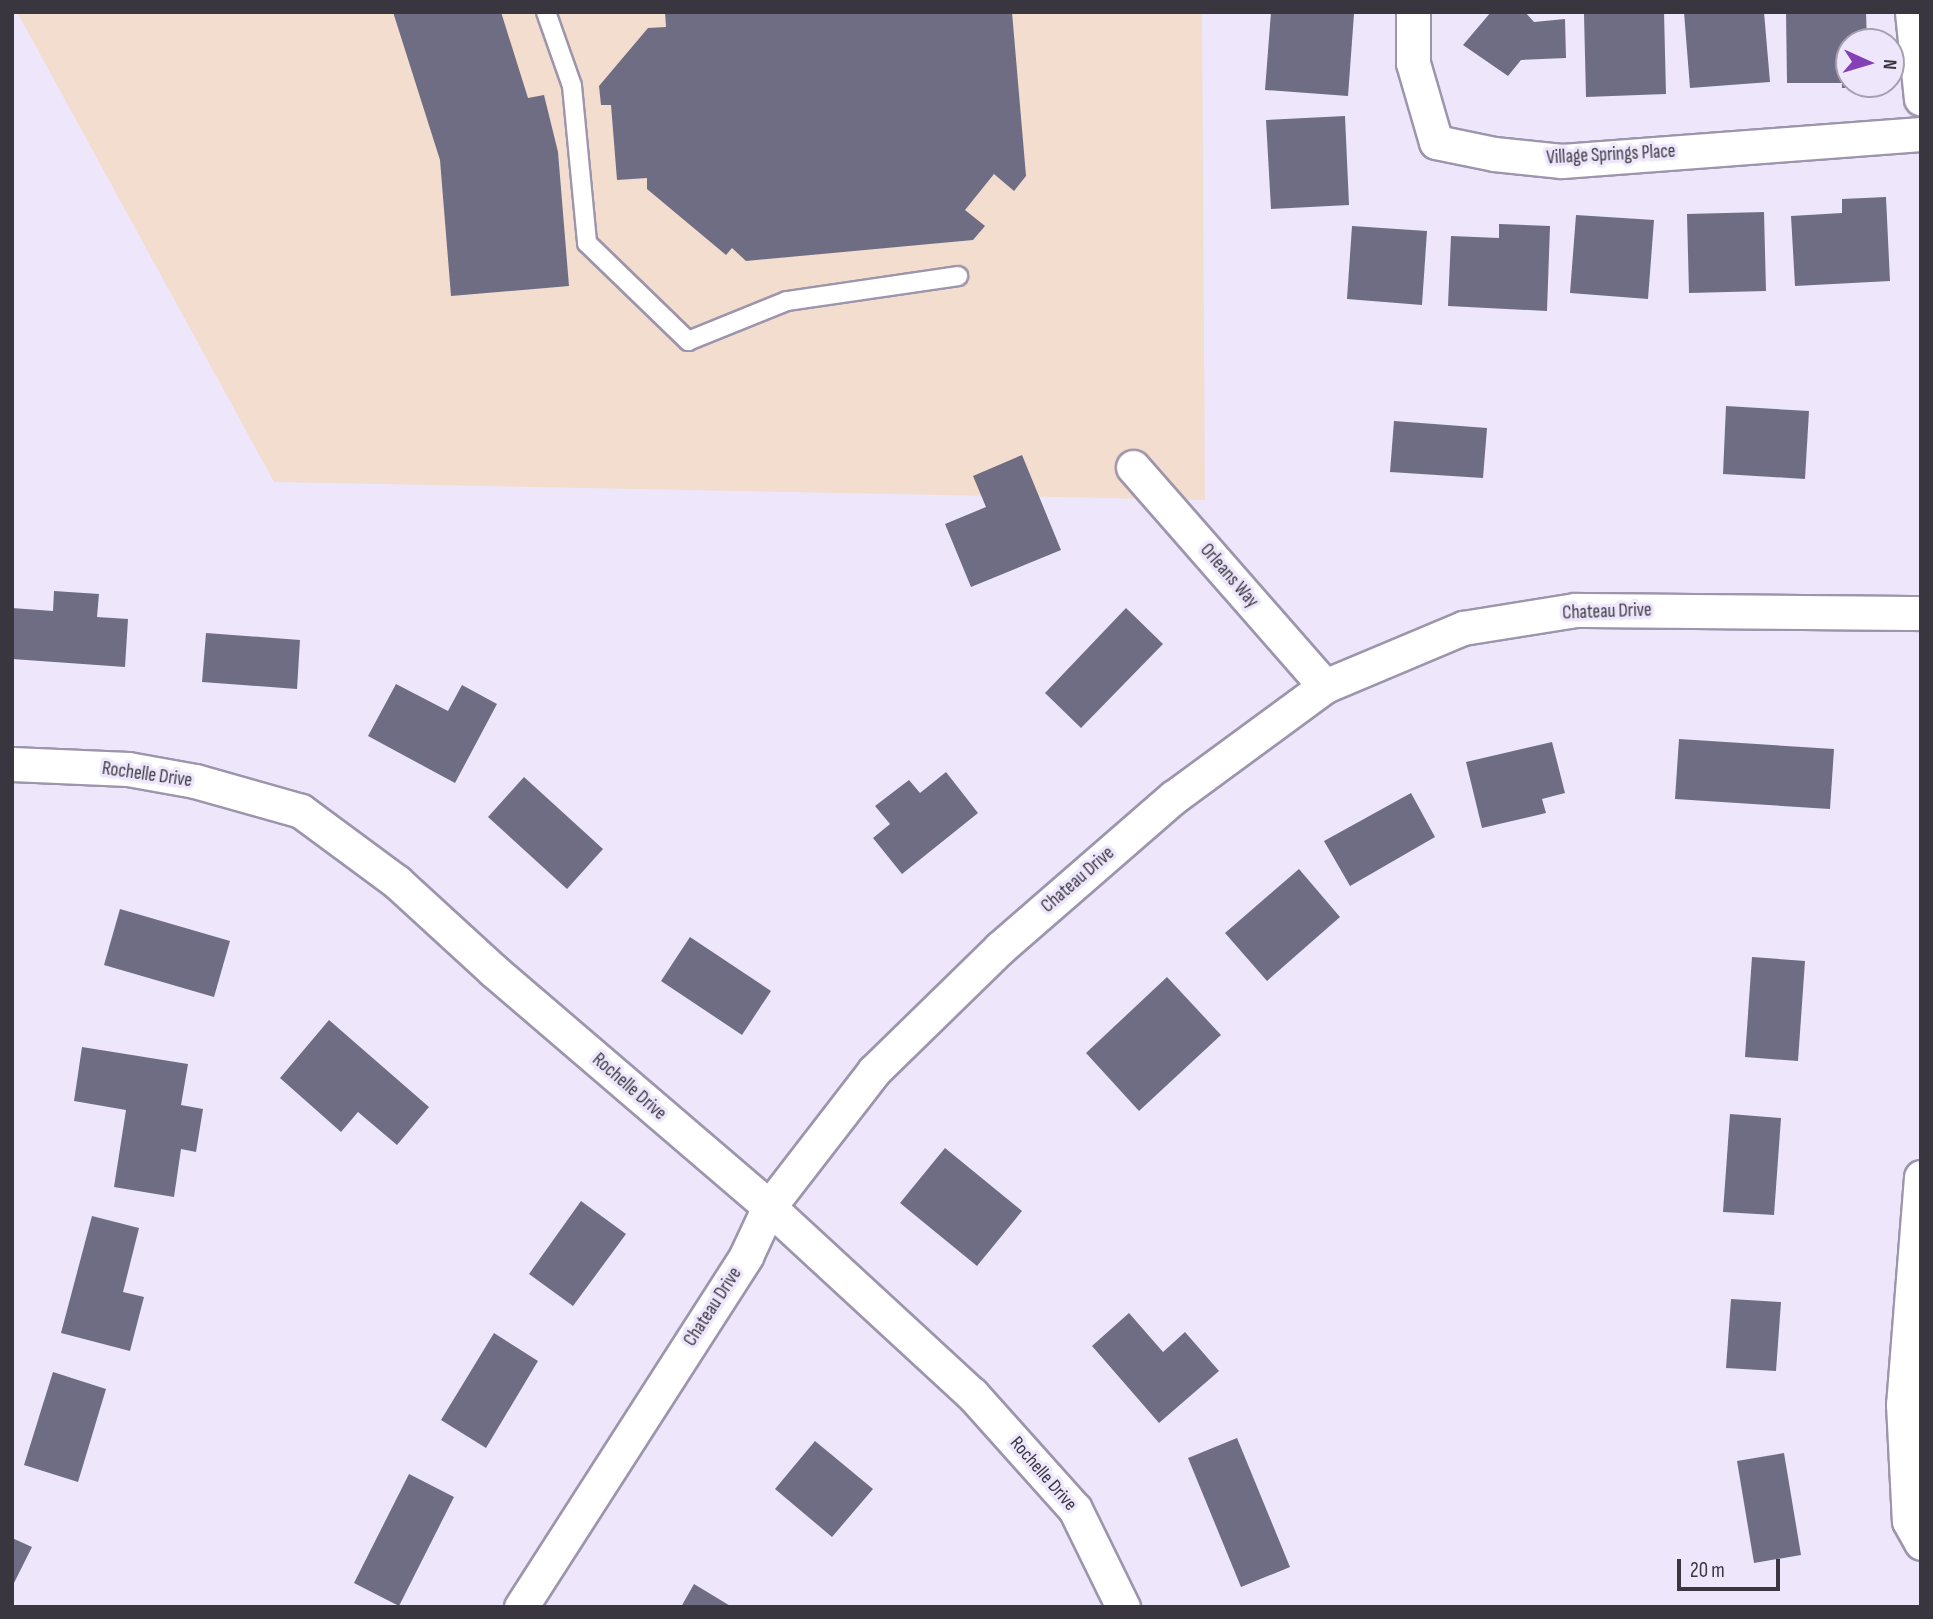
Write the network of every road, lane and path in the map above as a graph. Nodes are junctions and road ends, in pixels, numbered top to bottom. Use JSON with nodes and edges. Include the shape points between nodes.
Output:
{"nodes":[{"id":1,"x":546,"y":12,"type":"edge"},
{"id":2,"x":1413,"y":12,"type":"edge"},
{"id":3,"x":1912,"y":12,"type":"edge"},
{"id":4,"x":1921,"y":99,"type":"edge"},
{"id":5,"x":1921,"y":134,"type":"edge"},
{"id":6,"x":958,"y":276,"type":"dead end"},
{"id":7,"x":1133,"y":467,"type":"dead end"},
{"id":8,"x":1921,"y":613,"type":"edge"},
{"id":9,"x":1325,"y":686,"type":"junction"},
{"id":10,"x":12,"y":764,"type":"edge"},
{"id":11,"x":1921,"y":1177,"type":"edge"},
{"id":12,"x":769,"y":1207,"type":"junction"},
{"id":13,"x":1921,"y":1544,"type":"edge"},
{"id":14,"x":521,"y":1607,"type":"edge"},
{"id":15,"x":1123,"y":1607,"type":"edge"}],
"edges":[{"from":1,"to":6,"type":"lane","via":[[572,86],[587,243],[688,341],[787,301]]},
{"from":2,"to":5,"type":"street","name":"Village Springs Place","via":[[1413,63],[1436,142],[1562,161]]},
{"from":3,"to":4,"type":"street"},
{"from":7,"to":9,"type":"street","name":"Orleans Way"},
{"from":8,"to":9,"type":"street","name":"Chateau Drive","via":[[1575,610],[1463,628]]},
{"from":9,"to":12,"type":"street","name":"Chateau Drive","via":[[1174,797],[1000,948],[874,1070]]},
{"from":10,"to":12,"type":"street","name":"Rochelle Drive","via":[[128,769],[195,781],[301,811],[397,882]]},
{"from":11,"to":13,"type":"street","via":[[1903,1404],[1909,1521]]},
{"from":12,"to":14,"type":"street","name":"Chateau Drive","via":[[746,1256]]},
{"from":12,"to":15,"type":"street","name":"Rochelle Drive","via":[[972,1394],[1075,1509]]}]}
